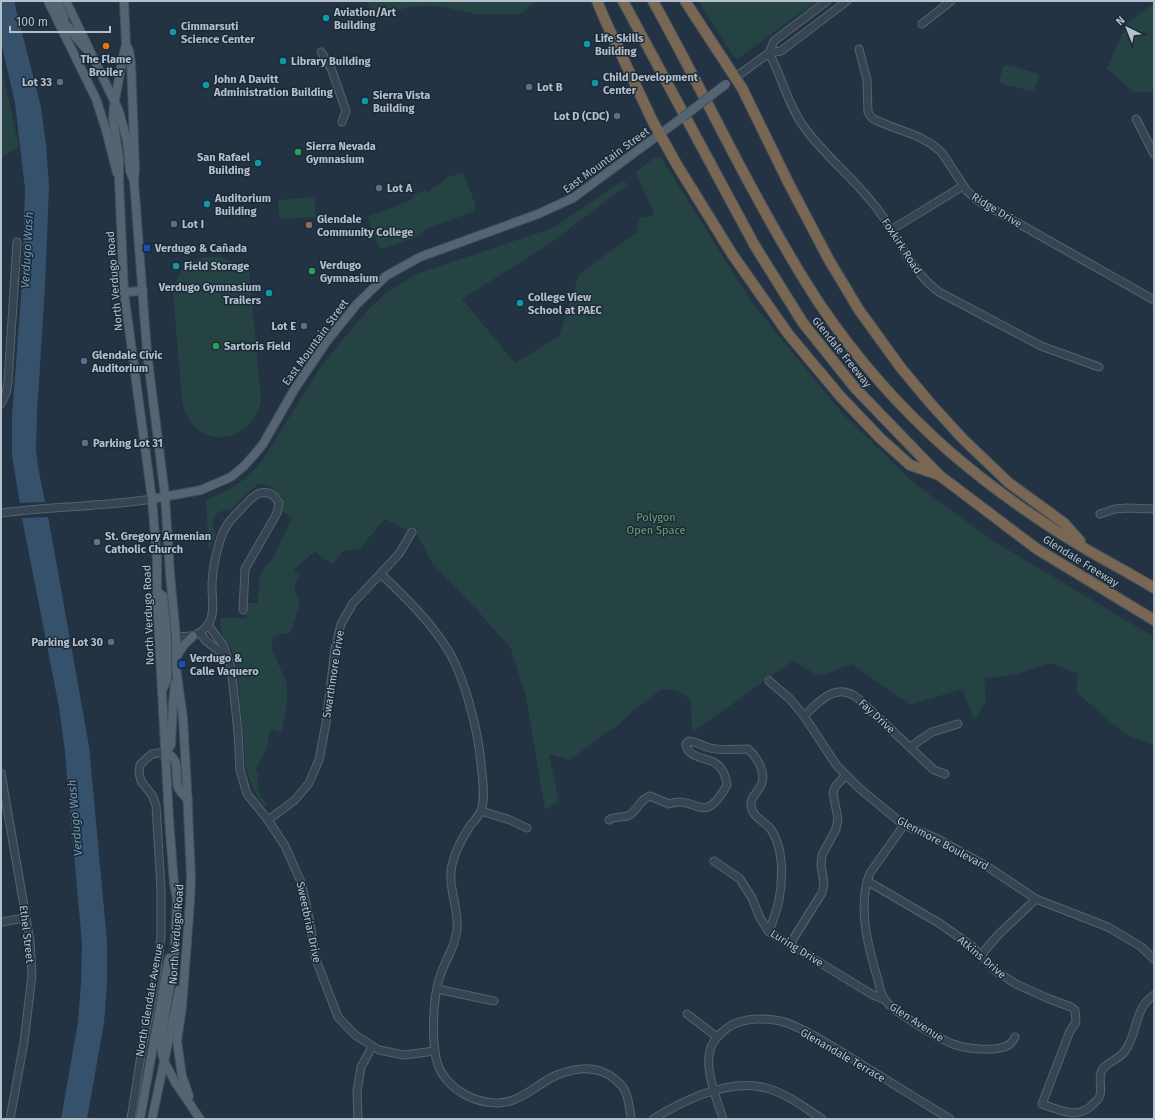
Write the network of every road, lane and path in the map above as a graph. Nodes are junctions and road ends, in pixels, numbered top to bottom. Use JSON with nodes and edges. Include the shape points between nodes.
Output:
{"nodes":[{"id":1,"x":48,"y":1,"type":"edge"},
{"id":2,"x":57,"y":1,"type":"edge"},
{"id":3,"x":66,"y":1,"type":"edge"},
{"id":4,"x":124,"y":1,"type":"edge"},
{"id":5,"x":597,"y":1,"type":"edge"},
{"id":6,"x":623,"y":1,"type":"edge"},
{"id":7,"x":653,"y":1,"type":"edge"},
{"id":8,"x":685,"y":1,"type":"edge"},
{"id":9,"x":827,"y":1,"type":"edge"},
{"id":10,"x":847,"y":1,"type":"edge"},
{"id":11,"x":951,"y":1,"type":"edge"},
{"id":12,"x":62,"y":23,"type":"junction"},
{"id":13,"x":922,"y":24,"type":"dead end"},
{"id":14,"x":126,"y":45,"type":"junction"},
{"id":15,"x":859,"y":49,"type":"dead end"},
{"id":16,"x":91,"y":51,"type":"junction"},
{"id":17,"x":321,"y":52,"type":"dead end"},
{"id":18,"x":768,"y":53,"type":"junction"},
{"id":19,"x":736,"y":77,"type":"junction"},
{"id":20,"x":115,"y":100,"type":"junction"},
{"id":21,"x":1136,"y":119,"type":"dead end"},
{"id":22,"x":342,"y":122,"type":"dead end"},
{"id":23,"x":660,"y":135,"type":"junction"},
{"id":24,"x":1154,"y":154,"type":"edge"},
{"id":25,"x":119,"y":180,"type":"junction"},
{"id":26,"x":134,"y":182,"type":"junction"},
{"id":27,"x":963,"y":186,"type":"junction"},
{"id":28,"x":891,"y":230,"type":"junction"},
{"id":29,"x":17,"y":242,"type":"dead end"},
{"id":30,"x":143,"y":291,"type":"junction"},
{"id":31,"x":124,"y":292,"type":"junction"},
{"id":32,"x":1154,"y":300,"type":"edge"},
{"id":33,"x":1099,"y":367,"type":"dead end"},
{"id":34,"x":1,"y":404,"type":"edge"},
{"id":35,"x":939,"y":475,"type":"junction"},
{"id":36,"x":165,"y":496,"type":"junction"},
{"id":37,"x":152,"y":499,"type":"junction"},
{"id":38,"x":1,"y":509,"type":"edge"},
{"id":39,"x":1154,"y":509,"type":"edge"},
{"id":40,"x":18,"y":510,"type":"junction"},
{"id":41,"x":1,"y":513,"type":"edge"},
{"id":42,"x":1100,"y":514,"type":"dead end"},
{"id":43,"x":412,"y":532,"type":"dead end"},
{"id":44,"x":1090,"y":551,"type":"junction"},
{"id":45,"x":381,"y":574,"type":"junction"},
{"id":46,"x":1154,"y":588,"type":"edge"},
{"id":47,"x":157,"y":591,"type":"junction"},
{"id":48,"x":243,"y":610,"type":"dead end"},
{"id":49,"x":1154,"y":620,"type":"edge"},
{"id":50,"x":208,"y":625,"type":"junction"},
{"id":51,"x":197,"y":634,"type":"junction"},
{"id":52,"x":176,"y":637,"type":"junction"},
{"id":53,"x":167,"y":638,"type":"junction"},
{"id":54,"x":176,"y":658,"type":"junction"},
{"id":55,"x":228,"y":658,"type":"junction"},
{"id":56,"x":176,"y":668,"type":"junction"},
{"id":57,"x":769,"y":681,"type":"dead end"},
{"id":58,"x":162,"y":691,"type":"junction"},
{"id":59,"x":804,"y":716,"type":"junction"},
{"id":60,"x":958,"y":724,"type":"dead end"},
{"id":61,"x":910,"y":747,"type":"junction"},
{"id":62,"x":166,"y":752,"type":"junction"},
{"id":63,"x":1,"y":773,"type":"edge"},
{"id":64,"x":945,"y":774,"type":"dead end"},
{"id":65,"x":846,"y":775,"type":"junction"},
{"id":66,"x":188,"y":800,"type":"junction"},
{"id":67,"x":481,"y":811,"type":"junction"},
{"id":68,"x":268,"y":820,"type":"junction"},
{"id":69,"x":609,"y":820,"type":"dead end"},
{"id":70,"x":904,"y":825,"type":"junction"},
{"id":71,"x":527,"y":828,"type":"dead end"},
{"id":72,"x":714,"y":861,"type":"dead end"},
{"id":73,"x":867,"y":881,"type":"junction"},
{"id":74,"x":174,"y":884,"type":"junction"},
{"id":75,"x":1036,"y":899,"type":"junction"},
{"id":76,"x":26,"y":918,"type":"junction"},
{"id":77,"x":1,"y":922,"type":"edge"},
{"id":78,"x":769,"y":932,"type":"junction"},
{"id":79,"x":790,"y":944,"type":"junction"},
{"id":80,"x":187,"y":947,"type":"junction"},
{"id":81,"x":981,"y":955,"type":"junction"},
{"id":82,"x":1154,"y":959,"type":"edge"},
{"id":83,"x":437,"y":989,"type":"junction"},
{"id":84,"x":1154,"y":995,"type":"edge"},
{"id":85,"x":884,"y":999,"type":"junction"},
{"id":86,"x":494,"y":1001,"type":"dead end"},
{"id":87,"x":686,"y":1014,"type":"dead end"},
{"id":88,"x":717,"y":1037,"type":"junction"},
{"id":89,"x":1015,"y":1037,"type":"dead end"},
{"id":90,"x":372,"y":1047,"type":"junction"},
{"id":91,"x":435,"y":1051,"type":"junction"},
{"id":92,"x":164,"y":1060,"type":"junction"},
{"id":93,"x":714,"y":1091,"type":"junction"},
{"id":94,"x":192,"y":1105,"type":"junction"},
{"id":95,"x":10,"y":1119,"type":"edge"},
{"id":96,"x":131,"y":1119,"type":"edge"},
{"id":97,"x":140,"y":1119,"type":"edge"},
{"id":98,"x":152,"y":1119,"type":"edge"},
{"id":99,"x":200,"y":1119,"type":"edge"},
{"id":100,"x":358,"y":1119,"type":"edge"},
{"id":101,"x":631,"y":1119,"type":"edge"},
{"id":102,"x":653,"y":1119,"type":"edge"},
{"id":103,"x":723,"y":1119,"type":"edge"},
{"id":104,"x":822,"y":1119,"type":"edge"},
{"id":105,"x":950,"y":1119,"type":"edge"}],
"edges":[{"from":1,"to":12,"type":"main road"},
{"from":2,"to":12,"type":"main road","via":[[64,18]]},
{"from":3,"to":16,"type":"main road"},
{"from":4,"to":14,"type":"main road","name":"North Verdugo Road"},
{"from":5,"to":23,"type":"highway"},
{"from":6,"to":35,"type":"highway","name":"Glendale Freeway","via":[[755,246],[803,323],[855,388]]},
{"from":7,"to":44,"type":"highway","name":"Glendale Freeway","via":[[764,212],[819,303],[852,347],[918,422],[950,452],[1026,511]]},
{"from":8,"to":19,"type":"highway"},
{"from":9,"to":18,"type":"street","via":[[774,41]]},
{"from":10,"to":18,"type":"street","via":[[781,52]]},
{"from":11,"to":13,"type":"street"},
{"from":12,"to":16,"type":"main road"},
{"from":12,"to":25,"type":"main road","via":[[96,99]]},
{"from":14,"to":20,"type":"main road","name":"North Verdugo Road"},
{"from":14,"to":26,"type":"main road","name":"North Verdugo Road","via":[[131,63],[136,168]]},
{"from":15,"to":27,"type":"street","name":"Ridge Drive","via":[[866,73],[868,112],[872,118],[933,145],[942,153]]},
{"from":16,"to":20,"type":"main road"},
{"from":17,"to":22,"type":"street","via":[[331,68],[346,111]]},
{"from":18,"to":19,"type":"street"},
{"from":18,"to":28,"type":"street","name":"Foxkirk Road","via":[[803,126],[866,195]]},
{"from":19,"to":23,"type":"main road","name":"East Mountain Street","bridge":true},
{"from":19,"to":44,"type":"highway","via":[[830,260],[859,310],[902,368],[963,439],[1009,483],[1064,523]]},
{"from":20,"to":25,"type":"main road","name":"North Verdugo Road","via":[[113,119],[119,158]]},
{"from":20,"to":26,"type":"main road","via":[[124,125],[130,171]]},
{"from":21,"to":24,"type":"street"},
{"from":23,"to":35,"type":"highway","via":[[732,254],[810,362],[880,438],[910,465]]},
{"from":23,"to":36,"type":"main road","name":"East Mountain Street","via":[[568,201],[420,257],[386,276],[357,304],[327,341],[262,444],[244,466],[231,477],[201,490]]},
{"from":25,"to":31,"type":"main road","name":"North Verdugo Road"},
{"from":26,"to":30,"type":"main road","name":"North Verdugo Road"},
{"from":27,"to":28,"type":"street"},
{"from":27,"to":32,"type":"street","name":"Ridge Drive","via":[[977,200]]},
{"from":28,"to":33,"type":"street","name":"Foxkirk Road","via":[[920,276],[939,292],[1041,346]]},
{"from":29,"to":34,"type":"street","via":[[8,382]]},
{"from":30,"to":31,"type":"main road"},
{"from":30,"to":36,"type":"main road","name":"North Verdugo Road","via":[[147,352]]},
{"from":31,"to":37,"type":"main road","name":"North Verdugo Road"},
{"from":35,"to":49,"type":"highway","name":"Glendale Freeway","via":[[1037,548]]},
{"from":36,"to":37,"type":"main road","name":"East Mountain Street"},
{"from":36,"to":52,"type":"main road","name":"North Verdugo Road"},
{"from":37,"to":40,"type":"street","name":"East Mountain Street"},
{"from":37,"to":47,"type":"main road","name":"North Verdugo Road"},
{"from":38,"to":40,"type":"street"},
{"from":39,"to":42,"type":"street","via":[[1115,509]]},
{"from":40,"to":41,"type":"street","name":"East Mountain Street"},
{"from":43,"to":45,"type":"street","name":"Swarthmore Drive","via":[[399,554]]},
{"from":44,"to":46,"type":"highway","name":"Glendale Freeway"},
{"from":45,"to":67,"type":"street","via":[[430,624],[449,652],[461,679],[480,753],[483,790]]},
{"from":45,"to":68,"type":"street","name":"Swarthmore Drive","via":[[353,603],[341,624],[319,760],[309,783],[294,800]]},
{"from":47,"to":53,"type":"main road","via":[[163,596]]},
{"from":47,"to":58,"type":"main road","name":"North Verdugo Road"},
{"from":48,"to":50,"type":"street","via":[[245,569],[277,513],[279,503],[275,496],[268,492],[256,495],[226,526],[215,556],[212,611]]},
{"from":50,"to":51,"type":"street"},
{"from":50,"to":55,"type":"street","name":"Sweetbriar Drive","via":[[223,645]]},
{"from":51,"to":52,"type":"street","via":[[185,638]]},
{"from":51,"to":54,"type":"main road","via":[[180,650]]},
{"from":51,"to":55,"type":"street"},
{"from":52,"to":53,"type":"street"},
{"from":52,"to":54,"type":"main road","name":"North Verdugo Road"},
{"from":53,"to":58,"type":"main road","via":[[167,679]]},
{"from":54,"to":56,"type":"main road","name":"North Verdugo Road"},
{"from":55,"to":68,"type":"street","name":"Sweetbriar Drive","via":[[238,732],[240,770],[247,794]]},
{"from":56,"to":62,"type":"main road","via":[[171,745]]},
{"from":56,"to":66,"type":"main road","name":"North Verdugo Road","via":[[183,718]]},
{"from":57,"to":59,"type":"street","name":"Glenmore Boulevard","via":[[790,699]]},
{"from":58,"to":62,"type":"main road","name":"North Verdugo Road"},
{"from":59,"to":61,"type":"street","name":"Fay Drive","via":[[825,696],[842,692],[852,694]]},
{"from":59,"to":65,"type":"street","name":"Glenmore Boulevard","via":[[837,766]]},
{"from":60,"to":61,"type":"street","via":[[932,732]]},
{"from":61,"to":64,"type":"street","name":"Fay Drive","via":[[934,770]]},
{"from":62,"to":66,"type":"main road","via":[[176,761],[178,788]]},
{"from":62,"to":74,"type":"main road","name":"North Verdugo Road"},
{"from":62,"to":96,"type":"street","via":[[152,754],[140,765],[139,773],[156,805],[161,936],[156,979]]},
{"from":63,"to":76,"type":"street","name":"Ethel Street"},
{"from":65,"to":70,"type":"street","name":"Glenmore Boulevard"},
{"from":65,"to":79,"type":"street","via":[[833,793],[838,819],[836,829],[822,855],[822,893]]},
{"from":66,"to":80,"type":"main road","name":"North Verdugo Road","via":[[191,876]]},
{"from":67,"to":71,"type":"street"},
{"from":67,"to":83,"type":"street","via":[[457,850],[451,867],[458,927]]},
{"from":68,"to":90,"type":"street","name":"Sweetbriar Drive","via":[[285,846],[301,882],[315,957],[338,1017],[354,1036]]},
{"from":69,"to":78,"type":"street","via":[[631,814],[650,796],[669,804],[676,802],[705,809],[712,806],[727,785],[725,774],[718,765],[690,753],[686,749],[686,744],[689,741],[709,748],[748,749],[760,764],[763,778],[750,804],[752,812],[775,837],[782,871],[779,900]]},
{"from":70,"to":73,"type":"street","name":"Glen Avenue","via":[[878,860]]},
{"from":70,"to":75,"type":"street","name":"Glenmore Boulevard","via":[[938,839],[988,867]]},
{"from":72,"to":78,"type":"street","name":"Luring Drive","via":[[740,879]]},
{"from":73,"to":81,"type":"street","name":"Atkins Drive","via":[[939,923]]},
{"from":73,"to":85,"type":"street","name":"Glen Avenue","via":[[864,900],[870,956]]},
{"from":74,"to":92,"type":"main road","name":"North Verdugo Road","via":[[177,899],[174,954],[160,1044]]},
{"from":74,"to":97,"type":"main road","name":"North Glendale Avenue","via":[[169,957]]},
{"from":75,"to":81,"type":"street"},
{"from":75,"to":82,"type":"street","name":"Glenmore Boulevard","via":[[1108,927],[1140,946]]},
{"from":76,"to":77,"type":"street"},
{"from":76,"to":95,"type":"street","name":"Ethel Street","via":[[32,975],[24,1042]]},
{"from":78,"to":79,"type":"street","name":"Luring Drive"},
{"from":79,"to":85,"type":"street","name":"Luring Drive","via":[[873,995]]},
{"from":80,"to":92,"type":"main road"},
{"from":80,"to":94,"type":"main road","name":"North Verdugo Road","via":[[178,1041],[182,1076]]},
{"from":81,"to":84,"type":"street","name":"Atkins Drive","via":[[1016,984],[1071,1007],[1076,1013],[1076,1022],[1070,1031],[1042,1104],[1062,1112],[1080,1112],[1091,1107],[1100,1096],[1102,1071],[1125,1052],[1132,1039],[1142,1006]]},
{"from":83,"to":86,"type":"street"},
{"from":83,"to":91,"type":"street","via":[[434,1014]]},
{"from":85,"to":89,"type":"street","name":"Glen Avenue","via":[[907,1018],[954,1045],[992,1049],[1005,1047]]},
{"from":87,"to":88,"type":"street"},
{"from":88,"to":93,"type":"street","name":"Glenandale Terrace","via":[[709,1053]]},
{"from":88,"to":105,"type":"street","name":"Glenandale Terrace","via":[[729,1026],[739,1022],[772,1020],[789,1024],[828,1043]]},
{"from":90,"to":91,"type":"street","name":"Sweetbriar Drive","via":[[404,1055]]},
{"from":90,"to":100,"type":"street","via":[[361,1067],[357,1092]]},
{"from":91,"to":101,"type":"street","via":[[438,1066],[448,1081],[474,1099],[493,1102],[511,1101],[529,1093],[555,1075],[578,1068],[598,1070],[612,1077],[623,1087],[629,1101]]},
{"from":92,"to":94,"type":"main road","name":"North Verdugo Road","via":[[175,1082]]},
{"from":92,"to":98,"type":"main road"},
{"from":93,"to":102,"type":"street","via":[[682,1103]]},
{"from":93,"to":103,"type":"street","name":"Glenandale Terrace"},
{"from":93,"to":104,"type":"street","via":[[741,1085],[767,1088]]},
{"from":94,"to":99,"type":"main road","name":"North Verdugo Road"}]}
